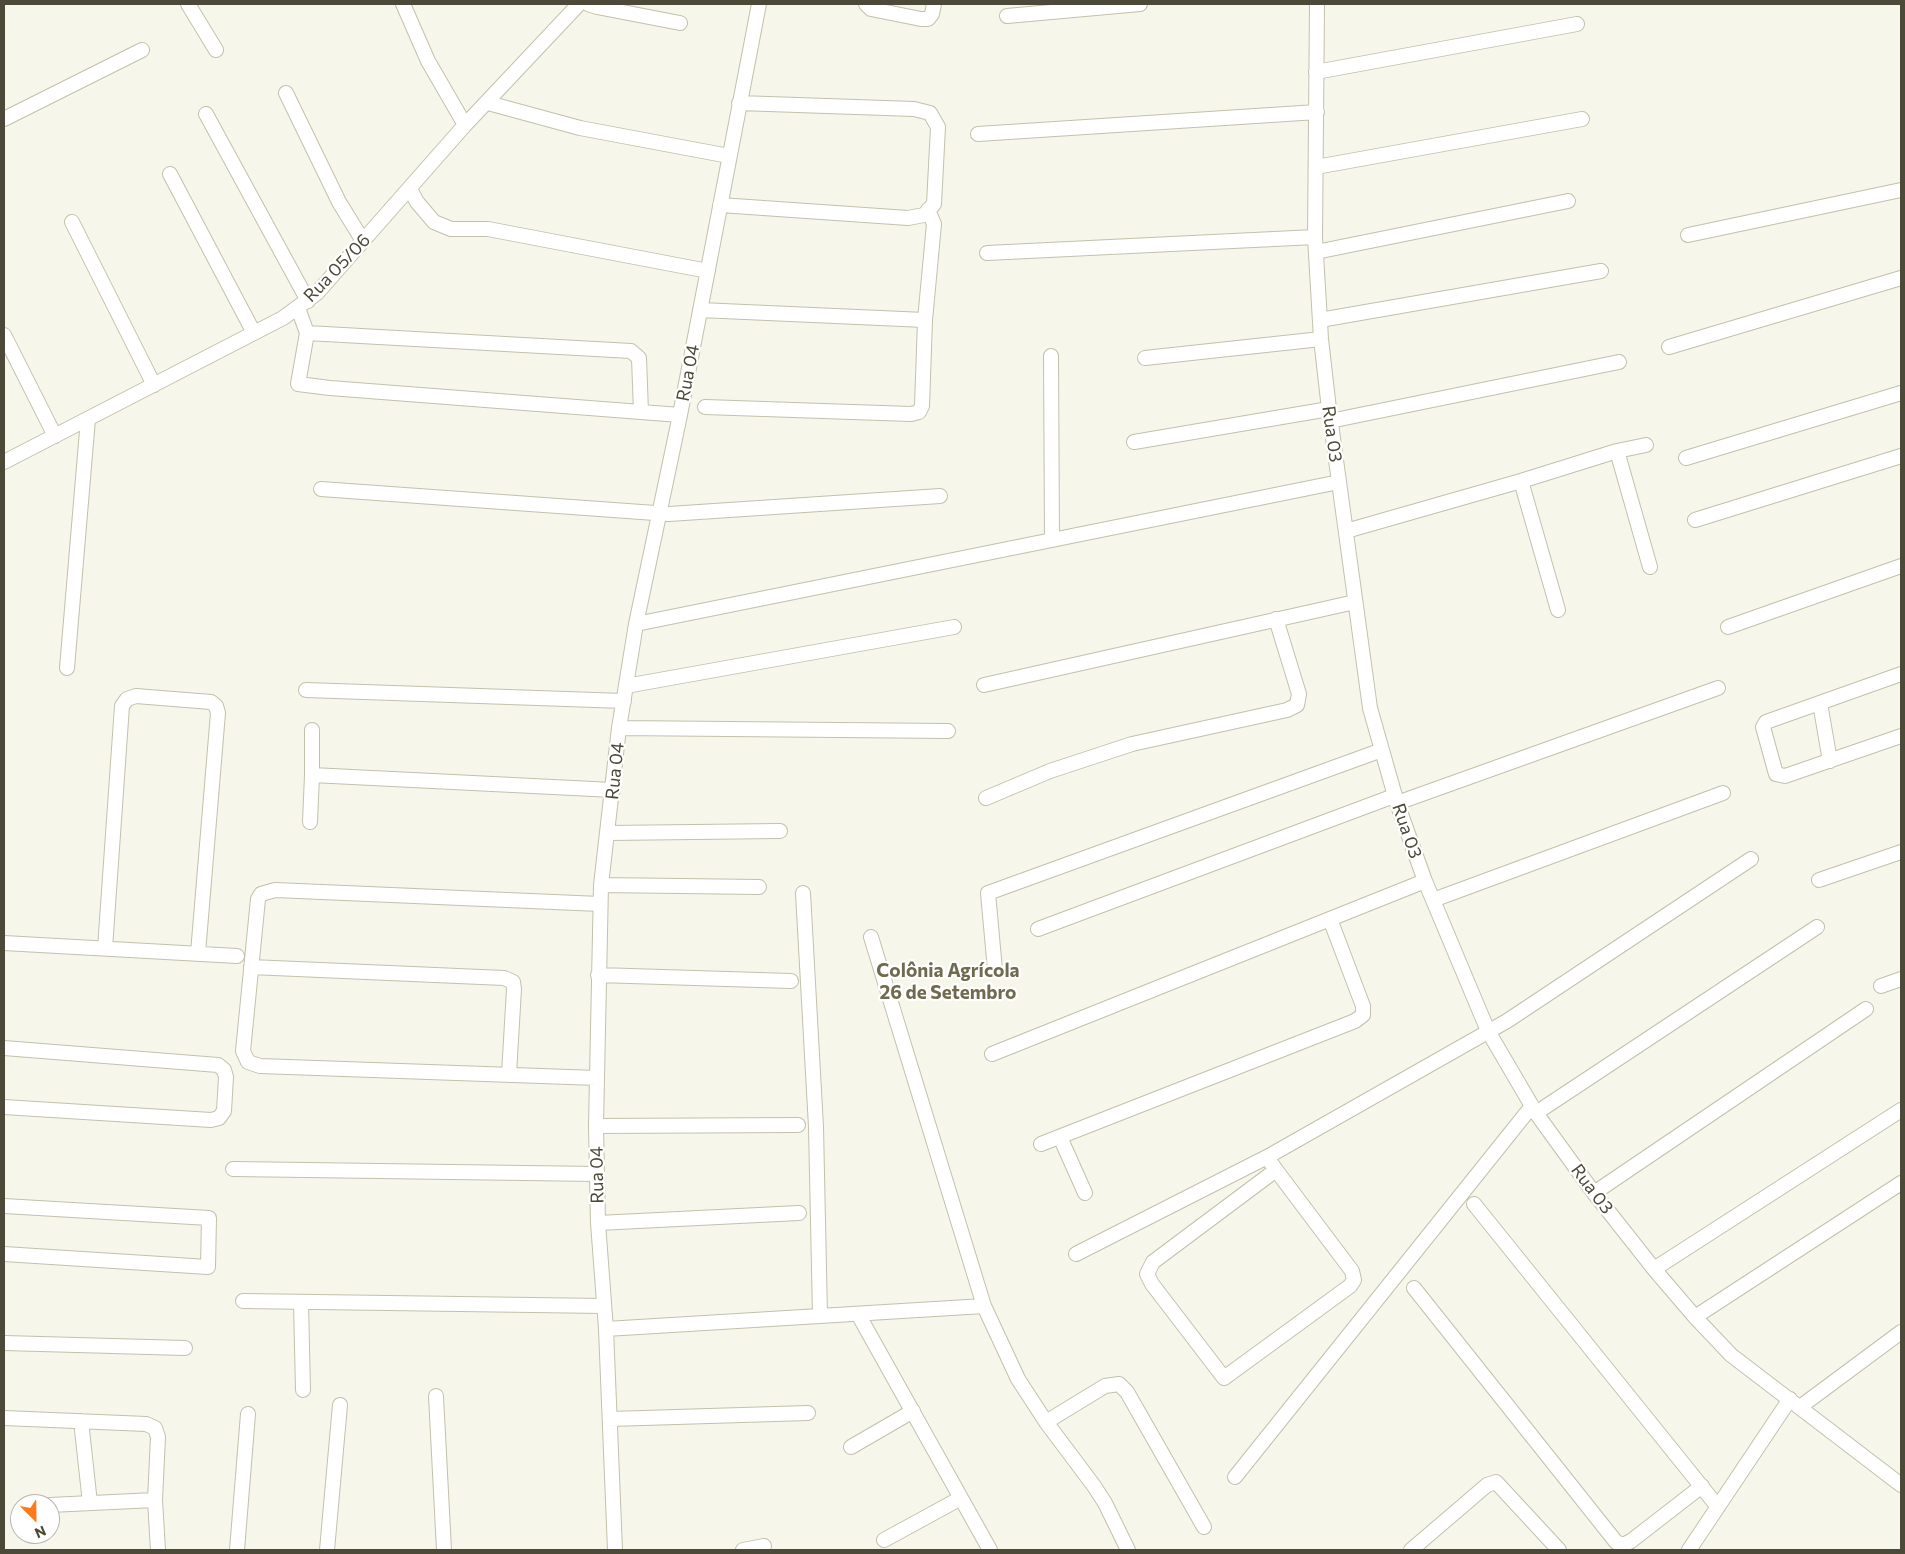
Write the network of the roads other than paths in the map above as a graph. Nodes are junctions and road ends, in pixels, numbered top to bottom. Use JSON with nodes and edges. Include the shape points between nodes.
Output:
{"nodes":[{"id":1,"x":188,"y":4,"type":"edge"},
{"id":2,"x":403,"y":4,"type":"edge"},
{"id":3,"x":578,"y":4,"type":"edge"},
{"id":4,"x":588,"y":4,"type":"edge"},
{"id":5,"x":759,"y":4,"type":"edge"},
{"id":6,"x":866,"y":4,"type":"edge"},
{"id":7,"x":934,"y":4,"type":"edge"},
{"id":8,"x":1140,"y":4,"type":"edge"},
{"id":9,"x":1317,"y":4,"type":"edge"},
{"id":10,"x":1007,"y":16,"type":"dead end"},
{"id":11,"x":680,"y":23,"type":"dead end"},
{"id":12,"x":1577,"y":24,"type":"dead end"},
{"id":13,"x":142,"y":50,"type":"dead end"},
{"id":14,"x":216,"y":50,"type":"dead end"},
{"id":15,"x":1316,"y":72,"type":"junction"},
{"id":16,"x":286,"y":93,"type":"dead end"},
{"id":17,"x":488,"y":103,"type":"junction"},
{"id":18,"x":740,"y":103,"type":"junction"},
{"id":19,"x":1317,"y":112,"type":"junction"},
{"id":20,"x":206,"y":114,"type":"dead end"},
{"id":21,"x":4,"y":119,"type":"edge"},
{"id":22,"x":1582,"y":119,"type":"dead end"},
{"id":23,"x":465,"y":126,"type":"junction"},
{"id":24,"x":978,"y":134,"type":"dead end"},
{"id":25,"x":729,"y":156,"type":"junction"},
{"id":26,"x":1316,"y":167,"type":"junction"},
{"id":27,"x":170,"y":174,"type":"dead end"},
{"id":28,"x":410,"y":189,"type":"junction"},
{"id":29,"x":1901,"y":190,"type":"edge"},
{"id":30,"x":1568,"y":201,"type":"dead end"},
{"id":31,"x":720,"y":205,"type":"junction"},
{"id":32,"x":928,"y":210,"type":"junction"},
{"id":33,"x":72,"y":222,"type":"dead end"},
{"id":34,"x":1688,"y":235,"type":"dead end"},
{"id":35,"x":1315,"y":237,"type":"junction"},
{"id":36,"x":363,"y":241,"type":"junction"},
{"id":37,"x":1316,"y":252,"type":"junction"},
{"id":38,"x":987,"y":253,"type":"dead end"},
{"id":39,"x":1601,"y":271,"type":"dead end"},
{"id":40,"x":708,"y":272,"type":"junction"},
{"id":41,"x":1901,"y":278,"type":"edge"},
{"id":42,"x":303,"y":304,"type":"junction"},
{"id":43,"x":700,"y":310,"type":"junction"},
{"id":44,"x":925,"y":320,"type":"junction"},
{"id":45,"x":1320,"y":320,"type":"junction"},
{"id":46,"x":307,"y":333,"type":"junction"},
{"id":47,"x":254,"y":334,"type":"junction"},
{"id":48,"x":4,"y":335,"type":"edge"},
{"id":49,"x":1321,"y":339,"type":"junction"},
{"id":50,"x":1669,"y":347,"type":"dead end"},
{"id":51,"x":1051,"y":356,"type":"dead end"},
{"id":52,"x":1145,"y":358,"type":"dead end"},
{"id":53,"x":1619,"y":362,"type":"dead end"},
{"id":54,"x":154,"y":385,"type":"junction"},
{"id":55,"x":1901,"y":392,"type":"edge"},
{"id":56,"x":705,"y":407,"type":"dead end"},
{"id":57,"x":641,"y":412,"type":"junction"},
{"id":58,"x":680,"y":415,"type":"junction"},
{"id":59,"x":1329,"y":415,"type":"junction"},
{"id":60,"x":88,"y":418,"type":"junction"},
{"id":61,"x":55,"y":436,"type":"junction"},
{"id":62,"x":1134,"y":442,"type":"dead end"},
{"id":63,"x":1646,"y":445,"type":"dead end"},
{"id":64,"x":1617,"y":450,"type":"junction"},
{"id":65,"x":1901,"y":456,"type":"edge"},
{"id":66,"x":1686,"y":458,"type":"dead end"},
{"id":67,"x":4,"y":462,"type":"edge"},
{"id":68,"x":1521,"y":481,"type":"junction"},
{"id":69,"x":1339,"y":482,"type":"junction"},
{"id":70,"x":321,"y":488,"type":"dead end"},
{"id":71,"x":940,"y":496,"type":"dead end"},
{"id":72,"x":659,"y":512,"type":"junction"},
{"id":73,"x":1695,"y":520,"type":"dead end"},
{"id":74,"x":1346,"y":531,"type":"junction"},
{"id":75,"x":1052,"y":540,"type":"junction"},
{"id":76,"x":1901,"y":566,"type":"edge"},
{"id":77,"x":1650,"y":567,"type":"dead end"},
{"id":78,"x":1356,"y":602,"type":"junction"},
{"id":79,"x":1558,"y":610,"type":"dead end"},
{"id":80,"x":1276,"y":619,"type":"junction"},
{"id":81,"x":636,"y":624,"type":"junction"},
{"id":82,"x":954,"y":627,"type":"dead end"},
{"id":83,"x":1728,"y":627,"type":"dead end"},
{"id":84,"x":67,"y":668,"type":"dead end"},
{"id":85,"x":1901,"y":674,"type":"edge"},
{"id":86,"x":984,"y":685,"type":"dead end"},
{"id":87,"x":626,"y":686,"type":"junction"},
{"id":88,"x":1718,"y":688,"type":"dead end"},
{"id":89,"x":306,"y":690,"type":"dead end"},
{"id":90,"x":624,"y":701,"type":"junction"},
{"id":91,"x":1820,"y":702,"type":"junction"},
{"id":92,"x":620,"y":728,"type":"junction"},
{"id":93,"x":312,"y":730,"type":"dead end"},
{"id":94,"x":948,"y":731,"type":"dead end"},
{"id":95,"x":1901,"y":736,"type":"edge"},
{"id":96,"x":1382,"y":750,"type":"junction"},
{"id":97,"x":1830,"y":761,"type":"junction"},
{"id":98,"x":312,"y":775,"type":"junction"},
{"id":99,"x":613,"y":790,"type":"junction"},
{"id":100,"x":1723,"y":793,"type":"dead end"},
{"id":101,"x":986,"y":798,"type":"dead end"},
{"id":102,"x":1396,"y":799,"type":"junction"},
{"id":103,"x":310,"y":822,"type":"dead end"},
{"id":104,"x":780,"y":831,"type":"dead end"},
{"id":105,"x":608,"y":833,"type":"junction"},
{"id":106,"x":1901,"y":852,"type":"edge"},
{"id":107,"x":1751,"y":859,"type":"dead end"},
{"id":108,"x":1819,"y":880,"type":"dead end"},
{"id":109,"x":1424,"y":881,"type":"junction"},
{"id":110,"x":601,"y":885,"type":"junction"},
{"id":111,"x":759,"y":887,"type":"dead end"},
{"id":112,"x":803,"y":893,"type":"dead end"},
{"id":113,"x":1433,"y":900,"type":"junction"},
{"id":114,"x":600,"y":904,"type":"junction"},
{"id":115,"x":1330,"y":919,"type":"junction"},
{"id":116,"x":1816,"y":927,"type":"dead end"},
{"id":117,"x":1038,"y":929,"type":"dead end"},
{"id":118,"x":871,"y":937,"type":"dead end"},
{"id":119,"x":4,"y":943,"type":"edge"},
{"id":120,"x":105,"y":948,"type":"junction"},
{"id":121,"x":198,"y":953,"type":"junction"},
{"id":122,"x":237,"y":956,"type":"dead end"},
{"id":123,"x":251,"y":967,"type":"junction"},
{"id":124,"x":995,"y":970,"type":"dead end"},
{"id":125,"x":598,"y":976,"type":"junction"},
{"id":126,"x":1901,"y":979,"type":"edge"},
{"id":127,"x":791,"y":981,"type":"dead end"},
{"id":128,"x":1882,"y":986,"type":"dead end"},
{"id":129,"x":1866,"y":1009,"type":"dead end"},
{"id":130,"x":1488,"y":1031,"type":"junction"},
{"id":131,"x":4,"y":1048,"type":"edge"},
{"id":132,"x":992,"y":1054,"type":"dead end"},
{"id":133,"x":509,"y":1074,"type":"junction"},
{"id":134,"x":597,"y":1078,"type":"junction"},
{"id":135,"x":4,"y":1107,"type":"edge"},
{"id":136,"x":1534,"y":1110,"type":"junction"},
{"id":137,"x":1901,"y":1110,"type":"edge"},
{"id":138,"x":798,"y":1125,"type":"dead end"},
{"id":139,"x":596,"y":1126,"type":"junction"},
{"id":140,"x":1060,"y":1137,"type":"junction"},
{"id":141,"x":1042,"y":1144,"type":"dead end"},
{"id":142,"x":1267,"y":1157,"type":"junction"},
{"id":143,"x":233,"y":1169,"type":"dead end"},
{"id":144,"x":1276,"y":1170,"type":"junction"},
{"id":145,"x":597,"y":1174,"type":"junction"},
{"id":146,"x":1901,"y":1183,"type":"edge"},
{"id":147,"x":1085,"y":1193,"type":"dead end"},
{"id":148,"x":1594,"y":1193,"type":"junction"},
{"id":149,"x":1474,"y":1204,"type":"dead end"},
{"id":150,"x":4,"y":1206,"type":"edge"},
{"id":151,"x":799,"y":1213,"type":"dead end"},
{"id":152,"x":598,"y":1223,"type":"junction"},
{"id":153,"x":4,"y":1254,"type":"edge"},
{"id":154,"x":1076,"y":1254,"type":"dead end"},
{"id":155,"x":1654,"y":1269,"type":"junction"},
{"id":156,"x":1414,"y":1288,"type":"dead end"},
{"id":157,"x":243,"y":1301,"type":"dead end"},
{"id":158,"x":301,"y":1302,"type":"junction"},
{"id":159,"x":604,"y":1306,"type":"junction"},
{"id":160,"x":984,"y":1306,"type":"junction"},
{"id":161,"x":858,"y":1314,"type":"junction"},
{"id":162,"x":820,"y":1316,"type":"junction"},
{"id":163,"x":1694,"y":1317,"type":"junction"},
{"id":164,"x":606,"y":1329,"type":"junction"},
{"id":165,"x":1901,"y":1332,"type":"edge"},
{"id":166,"x":4,"y":1343,"type":"edge"},
{"id":167,"x":185,"y":1348,"type":"dead end"},
{"id":168,"x":303,"y":1390,"type":"dead end"},
{"id":169,"x":436,"y":1396,"type":"dead end"},
{"id":170,"x":1795,"y":1403,"type":"junction"},
{"id":171,"x":340,"y":1405,"type":"dead end"},
{"id":172,"x":913,"y":1411,"type":"junction"},
{"id":173,"x":808,"y":1413,"type":"dead end"},
{"id":174,"x":248,"y":1414,"type":"dead end"},
{"id":175,"x":4,"y":1418,"type":"edge"},
{"id":176,"x":610,"y":1419,"type":"junction"},
{"id":177,"x":82,"y":1421,"type":"junction"},
{"id":178,"x":1046,"y":1422,"type":"junction"},
{"id":179,"x":851,"y":1447,"type":"dead end"},
{"id":180,"x":1236,"y":1477,"type":"dead end"},
{"id":181,"x":1901,"y":1485,"type":"edge"},
{"id":182,"x":1702,"y":1486,"type":"junction"},
{"id":183,"x":961,"y":1498,"type":"junction"},
{"id":184,"x":155,"y":1500,"type":"junction"},
{"id":185,"x":90,"y":1503,"type":"junction"},
{"id":186,"x":60,"y":1504,"type":"edge"},
{"id":187,"x":1718,"y":1507,"type":"junction"},
{"id":188,"x":1204,"y":1527,"type":"dead end"},
{"id":189,"x":884,"y":1540,"type":"dead end"},
{"id":190,"x":764,"y":1546,"type":"dead end"},
{"id":191,"x":158,"y":1550,"type":"edge"},
{"id":192,"x":237,"y":1550,"type":"edge"},
{"id":193,"x":327,"y":1550,"type":"edge"},
{"id":194,"x":444,"y":1550,"type":"edge"},
{"id":195,"x":615,"y":1550,"type":"edge"},
{"id":196,"x":743,"y":1550,"type":"edge"},
{"id":197,"x":990,"y":1550,"type":"edge"},
{"id":198,"x":1128,"y":1550,"type":"edge"},
{"id":199,"x":1411,"y":1550,"type":"edge"},
{"id":200,"x":1559,"y":1550,"type":"edge"},
{"id":201,"x":1689,"y":1550,"type":"edge"}],
"edges":[{"from":1,"to":14,"type":"street"},
{"from":2,"to":23,"type":"street","via":[[428,61]]},
{"from":3,"to":17,"type":"street","name":"Rua 05/06"},
{"from":4,"to":11,"type":"street"},
{"from":5,"to":18,"type":"street","name":"Rua 04"},
{"from":6,"to":7,"type":"street","via":[[871,9],[921,19],[928,19]]},
{"from":8,"to":10,"type":"street"},
{"from":9,"to":15,"type":"street","name":"Rua 03"},
{"from":12,"to":15,"type":"street"},
{"from":13,"to":21,"type":"street"},
{"from":15,"to":19,"type":"street","name":"Rua 03"},
{"from":16,"to":36,"type":"street","via":[[339,202]]},
{"from":17,"to":23,"type":"street","name":"Rua 05/06"},
{"from":17,"to":25,"type":"street","via":[[580,128]]},
{"from":18,"to":25,"type":"street","name":"Rua 04"},
{"from":18,"to":32,"type":"street","via":[[914,109],[930,113],[938,127],[934,204]]},
{"from":19,"to":24,"type":"street"},
{"from":19,"to":26,"type":"street","name":"Rua 03"},
{"from":20,"to":42,"type":"street"},
{"from":22,"to":26,"type":"street"},
{"from":23,"to":28,"type":"street","name":"Rua 05/06"},
{"from":25,"to":31,"type":"street","name":"Rua 04"},
{"from":26,"to":35,"type":"street","name":"Rua 03"},
{"from":27,"to":47,"type":"street"},
{"from":28,"to":36,"type":"street","name":"Rua 05/06"},
{"from":28,"to":40,"type":"street","via":[[434,222],[451,229],[488,229]]},
{"from":29,"to":34,"type":"street"},
{"from":30,"to":37,"type":"street"},
{"from":31,"to":32,"type":"street","via":[[908,218],[924,215]]},
{"from":31,"to":40,"type":"street","name":"Rua 04"},
{"from":32,"to":44,"type":"street","via":[[934,224]]},
{"from":33,"to":54,"type":"street"},
{"from":35,"to":37,"type":"street","name":"Rua 03"},
{"from":35,"to":38,"type":"street"},
{"from":36,"to":42,"type":"street","name":"Rua 05/06","via":[[317,294]]},
{"from":37,"to":45,"type":"street","name":"Rua 03"},
{"from":39,"to":45,"type":"street"},
{"from":40,"to":43,"type":"street","name":"Rua 04"},
{"from":41,"to":50,"type":"street"},
{"from":42,"to":46,"type":"street"},
{"from":42,"to":47,"type":"street","name":"Rua 05/06"},
{"from":43,"to":44,"type":"street"},
{"from":43,"to":58,"type":"street","name":"Rua 04"},
{"from":44,"to":56,"type":"street","via":[[922,406],[918,412]]},
{"from":45,"to":49,"type":"street","name":"Rua 03"},
{"from":46,"to":57,"type":"street","via":[[631,351],[639,358]]},
{"from":46,"to":57,"type":"street","via":[[298,384]]},
{"from":47,"to":54,"type":"street","name":"Rua 05/06"},
{"from":48,"to":61,"type":"street"},
{"from":49,"to":52,"type":"street"},
{"from":49,"to":59,"type":"street","name":"Rua 03"},
{"from":51,"to":75,"type":"street"},
{"from":53,"to":59,"type":"street"},
{"from":54,"to":60,"type":"street","name":"Rua 05/06"},
{"from":55,"to":66,"type":"street"},
{"from":57,"to":58,"type":"street"},
{"from":58,"to":72,"type":"street","name":"Rua 04"},
{"from":59,"to":62,"type":"street"},
{"from":59,"to":69,"type":"street","name":"Rua 03"},
{"from":60,"to":61,"type":"street","name":"Rua 05/06"},
{"from":60,"to":84,"type":"street"},
{"from":61,"to":67,"type":"street","name":"Rua 05/06"},
{"from":63,"to":64,"type":"street"},
{"from":64,"to":68,"type":"street"},
{"from":64,"to":77,"type":"street"},
{"from":65,"to":73,"type":"street"},
{"from":68,"to":74,"type":"street"},
{"from":68,"to":79,"type":"street"},
{"from":69,"to":74,"type":"street","name":"Rua 03"},
{"from":69,"to":75,"type":"street"},
{"from":70,"to":72,"type":"street"},
{"from":71,"to":72,"type":"street","via":[[669,514]]},
{"from":72,"to":81,"type":"street","name":"Rua 04"},
{"from":74,"to":78,"type":"street","name":"Rua 03"},
{"from":75,"to":81,"type":"street"},
{"from":76,"to":83,"type":"street"},
{"from":78,"to":80,"type":"street"},
{"from":78,"to":96,"type":"street","name":"Rua 03","via":[[1370,708]]},
{"from":80,"to":86,"type":"street"},
{"from":80,"to":101,"type":"street","via":[[1298,694],[1296,705],[1287,710],[1132,744],[1050,771]]},
{"from":81,"to":87,"type":"street","name":"Rua 04"},
{"from":82,"to":87,"type":"street"},
{"from":85,"to":91,"type":"street"},
{"from":87,"to":90,"type":"street","name":"Rua 04"},
{"from":88,"to":102,"type":"street"},
{"from":89,"to":90,"type":"street"},
{"from":90,"to":92,"type":"street","name":"Rua 04"},
{"from":91,"to":97,"type":"street"},
{"from":91,"to":97,"type":"street","via":[[1766,722],[1762,727],[1776,774],[1785,776]]},
{"from":92,"to":94,"type":"street"},
{"from":92,"to":99,"type":"street","name":"Rua 04"},
{"from":93,"to":98,"type":"street"},
{"from":95,"to":97,"type":"street"},
{"from":96,"to":102,"type":"street","name":"Rua 03"},
{"from":96,"to":124,"type":"street","via":[[988,893]]},
{"from":98,"to":99,"type":"street"},
{"from":98,"to":103,"type":"street"},
{"from":99,"to":105,"type":"street","name":"Rua 04"},
{"from":100,"to":113,"type":"street"},
{"from":102,"to":109,"type":"street","name":"Rua 03"},
{"from":102,"to":117,"type":"street"},
{"from":104,"to":105,"type":"street"},
{"from":105,"to":110,"type":"street","name":"Rua 04"},
{"from":106,"to":108,"type":"street"},
{"from":107,"to":130,"type":"street"},
{"from":109,"to":113,"type":"street","name":"Rua 03"},
{"from":109,"to":115,"type":"street"},
{"from":110,"to":111,"type":"street"},
{"from":110,"to":114,"type":"street","name":"Rua 04"},
{"from":112,"to":162,"type":"street","via":[[816,1127]]},
{"from":113,"to":130,"type":"street","name":"Rua 03"},
{"from":114,"to":123,"type":"street","via":[[275,890],[261,894],[258,899]]},
{"from":114,"to":125,"type":"street","name":"Rua 04"},
{"from":115,"to":132,"type":"street"},
{"from":115,"to":140,"type":"street","via":[[1363,1006],[1363,1015],[1355,1021]]},
{"from":116,"to":136,"type":"street"},
{"from":118,"to":160,"type":"street"},
{"from":119,"to":120,"type":"street"},
{"from":120,"to":121,"type":"street"},
{"from":120,"to":121,"type":"street","via":[[122,706],[127,699],[136,696],[211,702],[218,713]]},
{"from":121,"to":122,"type":"street"},
{"from":123,"to":133,"type":"street","via":[[504,978],[512,982],[514,989]]},
{"from":123,"to":133,"type":"street","via":[[244,1051],[248,1062],[260,1066]]},
{"from":125,"to":127,"type":"street"},
{"from":125,"to":134,"type":"street","name":"Rua 04"},
{"from":126,"to":128,"type":"street"},
{"from":129,"to":148,"type":"street"},
{"from":130,"to":136,"type":"street","name":"Rua 03"},
{"from":130,"to":142,"type":"street"},
{"from":131,"to":135,"type":"street","via":[[218,1065],[226,1077],[224,1111],[219,1118],[211,1120]]},
{"from":133,"to":134,"type":"street"},
{"from":134,"to":139,"type":"street","name":"Rua 04"},
{"from":136,"to":148,"type":"street","name":"Rua 03"},
{"from":136,"to":180,"type":"street"},
{"from":137,"to":155,"type":"street"},
{"from":138,"to":139,"type":"street"},
{"from":139,"to":145,"type":"street","name":"Rua 04"},
{"from":140,"to":141,"type":"street"},
{"from":140,"to":147,"type":"street"},
{"from":142,"to":144,"type":"street"},
{"from":142,"to":154,"type":"street"},
{"from":143,"to":145,"type":"street"},
{"from":144,"to":144,"type":"street","via":[[1352,1272],[1354,1280],[1224,1378],[1147,1274],[1153,1262]]},
{"from":145,"to":152,"type":"street","name":"Rua 04"},
{"from":146,"to":163,"type":"street"},
{"from":148,"to":155,"type":"street","name":"Rua 03"},
{"from":149,"to":182,"type":"street"},
{"from":150,"to":153,"type":"street","via":[[209,1218],[208,1267]]},
{"from":151,"to":152,"type":"street"},
{"from":152,"to":159,"type":"street","name":"Rua 04"},
{"from":155,"to":163,"type":"street","name":"Rua 03"},
{"from":156,"to":182,"type":"street","via":[[1616,1542],[1623,1545],[1631,1541]]},
{"from":157,"to":158,"type":"street"},
{"from":158,"to":159,"type":"street"},
{"from":158,"to":168,"type":"street"},
{"from":159,"to":164,"type":"street","name":"Rua 04"},
{"from":160,"to":161,"type":"street"},
{"from":160,"to":178,"type":"street","via":[[1018,1379]]},
{"from":161,"to":162,"type":"street"},
{"from":161,"to":172,"type":"street"},
{"from":162,"to":164,"type":"street"},
{"from":163,"to":170,"type":"street","name":"Rua 03","via":[[1731,1355]]},
{"from":164,"to":176,"type":"street","name":"Rua 04"},
{"from":165,"to":170,"type":"street"},
{"from":166,"to":167,"type":"street"},
{"from":169,"to":194,"type":"street"},
{"from":170,"to":181,"type":"street","name":"Rua 03"},
{"from":170,"to":187,"type":"street"},
{"from":171,"to":193,"type":"street"},
{"from":172,"to":179,"type":"street"},
{"from":172,"to":183,"type":"street"},
{"from":173,"to":176,"type":"street"},
{"from":174,"to":192,"type":"street"},
{"from":175,"to":177,"type":"street"},
{"from":176,"to":195,"type":"street","name":"Rua 04"},
{"from":177,"to":184,"type":"street","via":[[146,1424],[154,1428],[158,1437]]},
{"from":177,"to":185,"type":"street"},
{"from":178,"to":188,"type":"street","via":[[1106,1386],[1119,1384],[1127,1392]]},
{"from":178,"to":198,"type":"street","via":[[1105,1503]]},
{"from":182,"to":187,"type":"street"},
{"from":183,"to":189,"type":"street"},
{"from":183,"to":197,"type":"street"},
{"from":184,"to":185,"type":"street"},
{"from":184,"to":191,"type":"street"},
{"from":185,"to":186,"type":"street"},
{"from":187,"to":201,"type":"street"},
{"from":190,"to":196,"type":"street"},
{"from":199,"to":200,"type":"street","via":[[1487,1485],[1496,1482]]}]}
